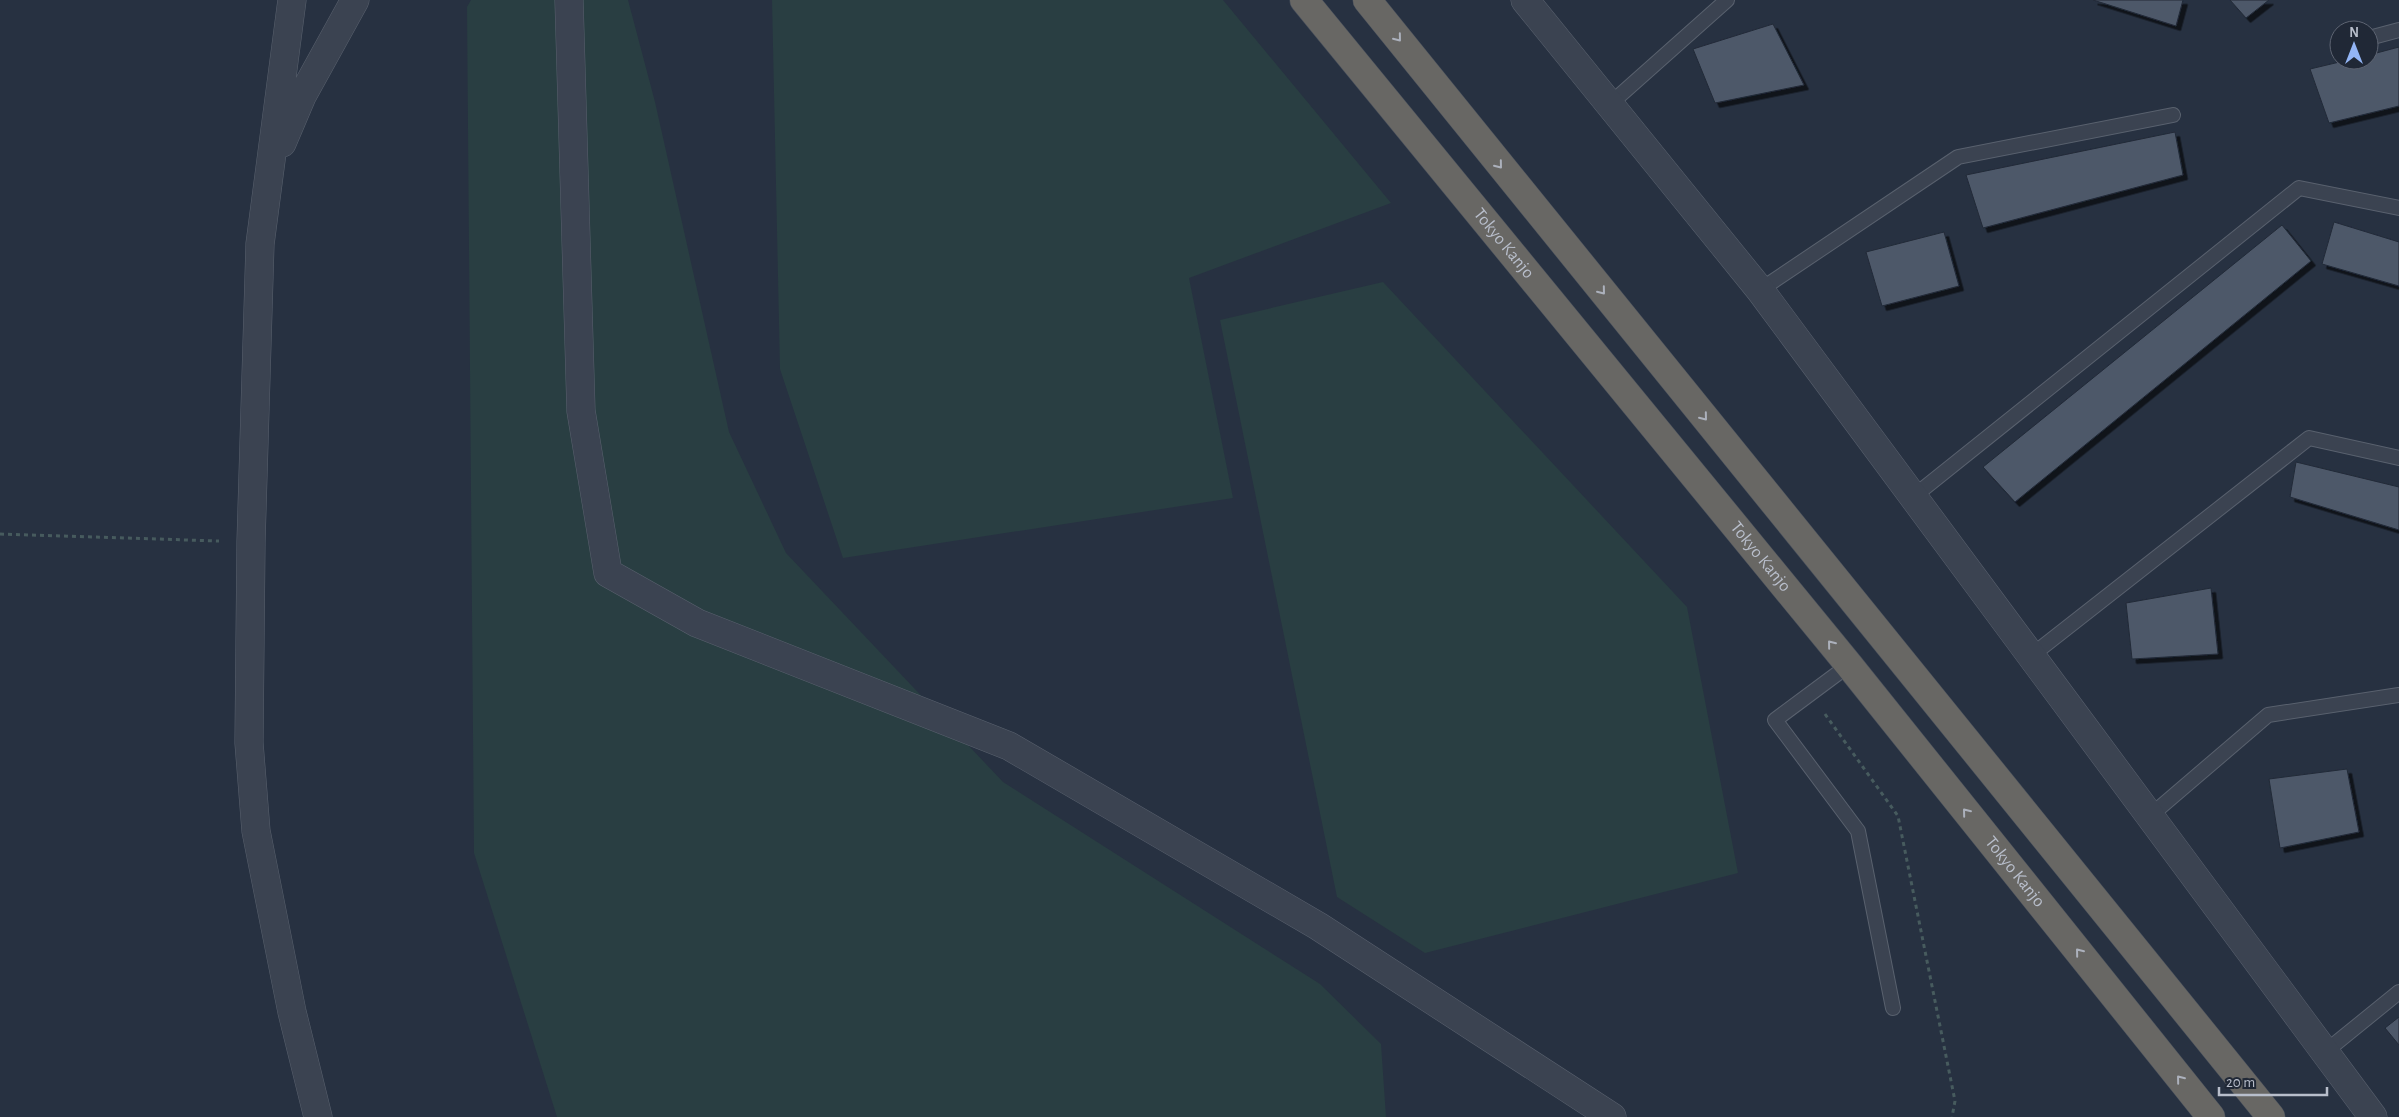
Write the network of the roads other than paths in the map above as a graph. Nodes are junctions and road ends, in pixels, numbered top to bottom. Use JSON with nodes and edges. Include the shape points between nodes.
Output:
{"nodes":[{"id":1,"x":292,"y":0,"type":"edge"},
{"id":2,"x":355,"y":0,"type":"edge"},
{"id":3,"x":569,"y":0,"type":"edge"},
{"id":4,"x":1304,"y":0,"type":"edge"},
{"id":5,"x":1367,"y":0,"type":"edge"},
{"id":6,"x":1525,"y":0,"type":"edge"},
{"id":7,"x":1726,"y":0,"type":"edge"},
{"id":8,"x":2399,"y":30,"type":"edge"},
{"id":9,"x":2379,"y":35,"type":"edge"},
{"id":10,"x":1609,"y":105,"type":"junction"},
{"id":11,"x":2173,"y":115,"type":"dead end"},
{"id":12,"x":272,"y":166,"type":"junction"},
{"id":13,"x":2399,"y":208,"type":"edge"},
{"id":14,"x":1760,"y":290,"type":"junction"},
{"id":15,"x":2399,"y":458,"type":"edge"},
{"id":16,"x":1913,"y":497,"type":"junction"},
{"id":17,"x":2031,"y":656,"type":"junction"},
{"id":18,"x":1849,"y":666,"type":"junction"},
{"id":19,"x":2399,"y":695,"type":"edge"},
{"id":20,"x":2150,"y":816,"type":"junction"},
{"id":21,"x":2399,"y":992,"type":"edge"},
{"id":22,"x":1893,"y":1008,"type":"dead end"},
{"id":23,"x":2324,"y":1052,"type":"junction"},
{"id":24,"x":318,"y":1117,"type":"edge"},
{"id":25,"x":1612,"y":1117,"type":"edge"},
{"id":26,"x":2211,"y":1117,"type":"edge"},
{"id":27,"x":2271,"y":1117,"type":"edge"},
{"id":28,"x":2373,"y":1117,"type":"edge"}],
"edges":[{"from":1,"to":12,"type":"street"},
{"from":2,"to":12,"type":"street","via":[[302,96]]},
{"from":3,"to":25,"type":"street","via":[[581,411],[608,573],[696,623],[1009,746],[1318,926]]},
{"from":18,"to":4,"type":"highway","name":"Tokyo Kanjo","one_way":true},
{"from":5,"to":27,"type":"highway","one_way":true},
{"from":6,"to":10,"type":"street"},
{"from":7,"to":10,"type":"lane"},
{"from":8,"to":9,"type":"lane"},
{"from":10,"to":14,"type":"street"},
{"from":11,"to":14,"type":"lane","via":[[1958,157]]},
{"from":12,"to":24,"type":"street","via":[[260,244],[249,743],[256,832],[292,1012]]},
{"from":13,"to":16,"type":"lane","via":[[2299,188]]},
{"from":14,"to":16,"type":"street"},
{"from":15,"to":17,"type":"lane","via":[[2309,438]]},
{"from":16,"to":17,"type":"street"},
{"from":17,"to":20,"type":"street"},
{"from":18,"to":22,"type":"lane","via":[[1776,720],[1858,831]]},
{"from":26,"to":18,"type":"highway","name":"Tokyo Kanjo","one_way":true},
{"from":19,"to":20,"type":"lane","via":[[2268,715]]},
{"from":20,"to":23,"type":"street"},
{"from":21,"to":23,"type":"lane"},
{"from":23,"to":28,"type":"street"}]}
